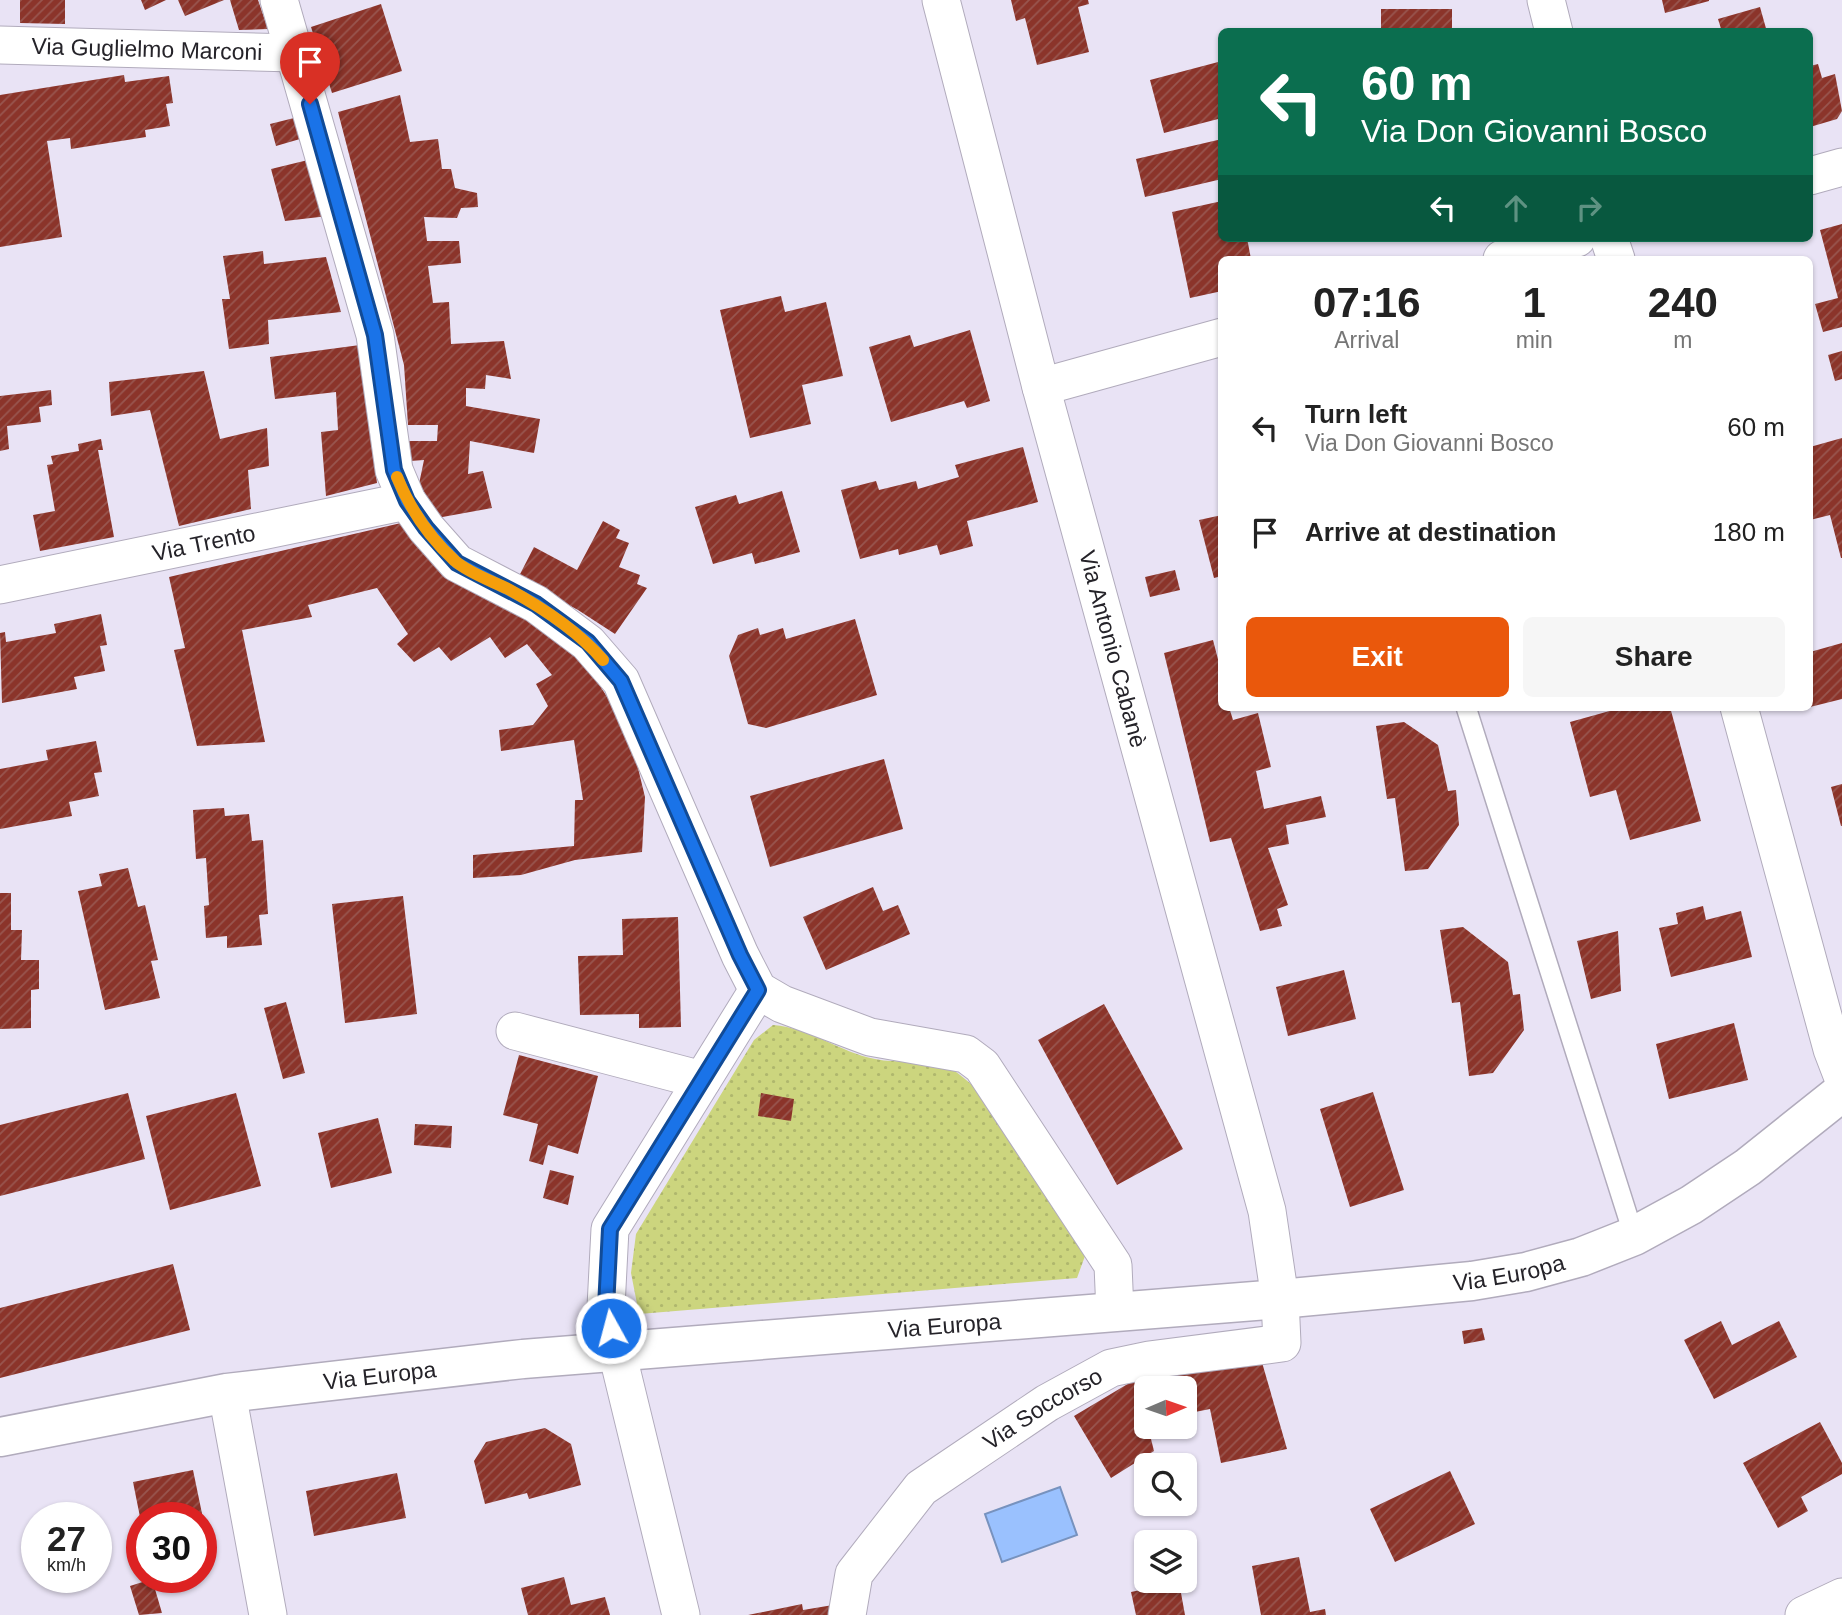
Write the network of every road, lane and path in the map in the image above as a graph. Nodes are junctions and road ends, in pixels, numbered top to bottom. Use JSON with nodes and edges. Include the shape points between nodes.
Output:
{"nodes":[{"id":1,"x":279,"y":0,"type":"edge"},
{"id":2,"x":941,"y":0,"type":"edge"},
{"id":3,"x":1546,"y":0,"type":"edge"},
{"id":4,"x":1553,"y":28,"type":"edge"},
{"id":5,"x":0,"y":46,"type":"edge"},
{"id":6,"x":295,"y":53,"type":"junction"},
{"id":7,"x":1842,"y":167,"type":"edge"},
{"id":8,"x":1813,"y":175,"type":"edge"},
{"id":9,"x":1563,"y":242,"type":"edge"},
{"id":10,"x":1513,"y":256,"type":"edge"},
{"id":11,"x":1218,"y":338,"type":"edge"},
{"id":12,"x":1041,"y":387,"type":"junction"},
{"id":13,"x":407,"y":501,"type":"junction"},
{"id":14,"x":0,"y":585,"type":"edge"},
{"id":15,"x":1467,"y":711,"type":"edge"},
{"id":16,"x":1740,"y":711,"type":"edge"},
{"id":17,"x":758,"y":990,"type":"junction"},
{"id":18,"x":514,"y":1031,"type":"dead end"},
{"id":19,"x":1839,"y":1052,"type":"edge"},
{"id":20,"x":702,"y":1080,"type":"junction"},
{"id":21,"x":1842,"y":1092,"type":"edge"},
{"id":22,"x":1634,"y":1236,"type":"junction"},
{"id":23,"x":1280,"y":1299,"type":"junction"},
{"id":24,"x":1115,"y":1312,"type":"junction"},
{"id":25,"x":616,"y":1350,"type":"junction"},
{"id":26,"x":227,"y":1393,"type":"junction"},
{"id":27,"x":0,"y":1437,"type":"edge"},
{"id":28,"x":1842,"y":1597,"type":"edge"},
{"id":29,"x":268,"y":1615,"type":"edge"},
{"id":30,"x":681,"y":1615,"type":"edge"},
{"id":31,"x":847,"y":1615,"type":"edge"},
{"id":32,"x":1804,"y":1615,"type":"edge"}],
"edges":[{"from":1,"to":6,"type":"street"},
{"from":2,"to":12,"type":"street","name":"Via Antonio Cabanè"},
{"from":3,"to":4,"type":"street"},
{"from":5,"to":6,"type":"street","name":"Via Guglielmo Marconi"},
{"from":6,"to":13,"type":"street","via":[[375,335],[394,470]]},
{"from":7,"to":8,"type":"street"},
{"from":9,"to":10,"type":"street"},
{"from":11,"to":12,"type":"street"},
{"from":12,"to":23,"type":"street","name":"Via Antonio Cabanè","via":[[1267,1211]]},
{"from":13,"to":14,"type":"street","name":"Via Trento"},
{"from":13,"to":17,"type":"street","via":[[457,563],[536,604],[588,642],[621,681]]},
{"from":15,"to":22,"type":"lane"},
{"from":16,"to":19,"type":"street"},
{"from":17,"to":20,"type":"street"},
{"from":17,"to":24,"type":"street","via":[[782,1004],[870,1037],[966,1054],[982,1066],[1113,1265]]},
{"from":18,"to":20,"type":"street"},
{"from":20,"to":25,"type":"street","via":[[610,1229],[606,1307]]},
{"from":21,"to":22,"type":"street","name":"Via Europa","via":[[1748,1167]]},
{"from":22,"to":23,"type":"street","name":"Via Europa","via":[[1526,1272]]},
{"from":23,"to":24,"type":"street","name":"Via Europa"},
{"from":23,"to":31,"type":"street","name":"Via Soccorso","via":[[1282,1343],[1111,1368],[1047,1402],[921,1488],[854,1574]]},
{"from":24,"to":25,"type":"street","name":"Via Europa"},
{"from":25,"to":26,"type":"street","name":"Via Europa"},
{"from":25,"to":30,"type":"street"},
{"from":26,"to":27,"type":"street","name":"Via Europa"},
{"from":26,"to":29,"type":"street"},
{"from":28,"to":32,"type":"street"}]}
